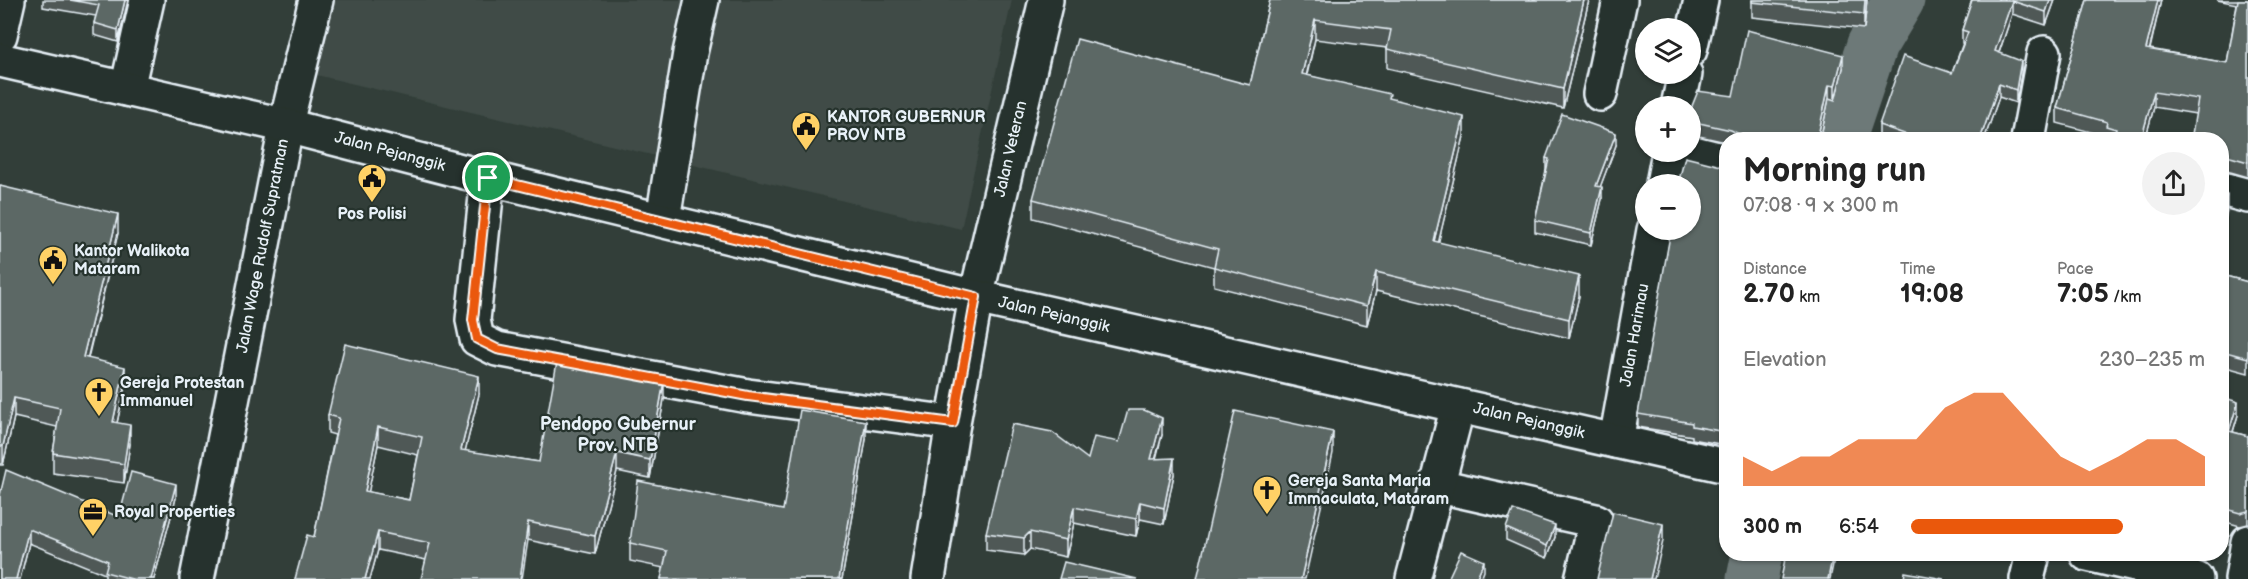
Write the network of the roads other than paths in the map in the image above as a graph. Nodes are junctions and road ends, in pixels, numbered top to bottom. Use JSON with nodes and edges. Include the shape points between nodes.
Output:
{"nodes":[{"id":1,"x":8,"y":0,"type":"edge"},
{"id":2,"x":147,"y":0,"type":"edge"},
{"id":3,"x":316,"y":0,"type":"edge"},
{"id":4,"x":702,"y":0,"type":"edge"},
{"id":5,"x":1046,"y":0,"type":"edge"},
{"id":6,"x":1620,"y":0,"type":"edge"},
{"id":7,"x":1701,"y":0,"type":"edge"},
{"id":8,"x":1697,"y":18,"type":"edge"},
{"id":9,"x":0,"y":35,"type":"edge"},
{"id":10,"x":2044,"y":53,"type":"dead end"},
{"id":11,"x":0,"y":60,"type":"edge"},
{"id":12,"x":127,"y":89,"type":"junction"},
{"id":13,"x":1600,"y":94,"type":"dead end"},
{"id":14,"x":287,"y":126,"type":"junction"},
{"id":15,"x":2029,"y":132,"type":"edge"},
{"id":16,"x":1701,"y":155,"type":"edge"},
{"id":17,"x":1719,"y":159,"type":"edge"},
{"id":18,"x":488,"y":178,"type":"junction"},
{"id":19,"x":2229,"y":191,"type":"edge"},
{"id":20,"x":2248,"y":196,"type":"edge"},
{"id":21,"x":663,"y":219,"type":"junction"},
{"id":22,"x":1652,"y":240,"type":"edge"},
{"id":23,"x":976,"y":297,"type":"junction"},
{"id":24,"x":1458,"y":406,"type":"junction"},
{"id":25,"x":953,"y":423,"type":"junction"},
{"id":26,"x":1616,"y":441,"type":"junction"},
{"id":27,"x":1718,"y":463,"type":"edge"},
{"id":28,"x":1438,"y":486,"type":"junction"},
{"id":29,"x":2248,"y":542,"type":"edge"},
{"id":30,"x":2031,"y":561,"type":"edge"},
{"id":31,"x":2118,"y":561,"type":"edge"},
{"id":32,"x":196,"y":579,"type":"edge"},
{"id":33,"x":928,"y":579,"type":"edge"},
{"id":34,"x":1413,"y":579,"type":"edge"},
{"id":35,"x":1582,"y":579,"type":"edge"},
{"id":36,"x":2027,"y":579,"type":"edge"},
{"id":37,"x":2196,"y":579,"type":"edge"},
{"id":38,"x":2242,"y":579,"type":"edge"}],
"edges":[{"from":1,"to":9,"type":"street"},
{"from":2,"to":12,"type":"street"},
{"from":3,"to":14,"type":"street","name":"Jalan Wage Rudolf Supratman"},
{"from":4,"to":21,"type":"street"},
{"from":5,"to":23,"type":"street","name":"Jalan Veteran"},
{"from":6,"to":13,"type":"street"},
{"from":7,"to":8,"type":"street"},
{"from":10,"to":15,"type":"street"},
{"from":11,"to":12,"type":"street","name":"Jalan Pejanggik"},
{"from":12,"to":14,"type":"street","name":"Jalan Pejanggik"},
{"from":14,"to":18,"type":"street","name":"Jalan Pejanggik"},
{"from":14,"to":32,"type":"street","name":"Jalan Wage Rudolf Supratman"},
{"from":16,"to":17,"type":"street"},
{"from":18,"to":21,"type":"street","name":"Jalan Pejanggik"},
{"from":18,"to":25,"type":"street","via":[[473,320],[477,339],[497,349],[748,396]]},
{"from":19,"to":20,"type":"street"},
{"from":21,"to":23,"type":"street","name":"Jalan Pejanggik"},
{"from":22,"to":26,"type":"street","name":"Jalan Harimau"},
{"from":23,"to":24,"type":"street","name":"Jalan Pejanggik"},
{"from":23,"to":25,"type":"street","name":"Jalan Veteran"},
{"from":24,"to":26,"type":"street","name":"Jalan Pejanggik"},
{"from":24,"to":28,"type":"street"},
{"from":25,"to":33,"type":"street","name":"Jalan Veteran"},
{"from":26,"to":27,"type":"street","name":"Jalan Pejanggik"},
{"from":28,"to":34,"type":"street"},
{"from":28,"to":35,"type":"street","via":[[1596,521]]},
{"from":29,"to":38,"type":"street"},
{"from":30,"to":36,"type":"street"},
{"from":31,"to":37,"type":"street"}]}
